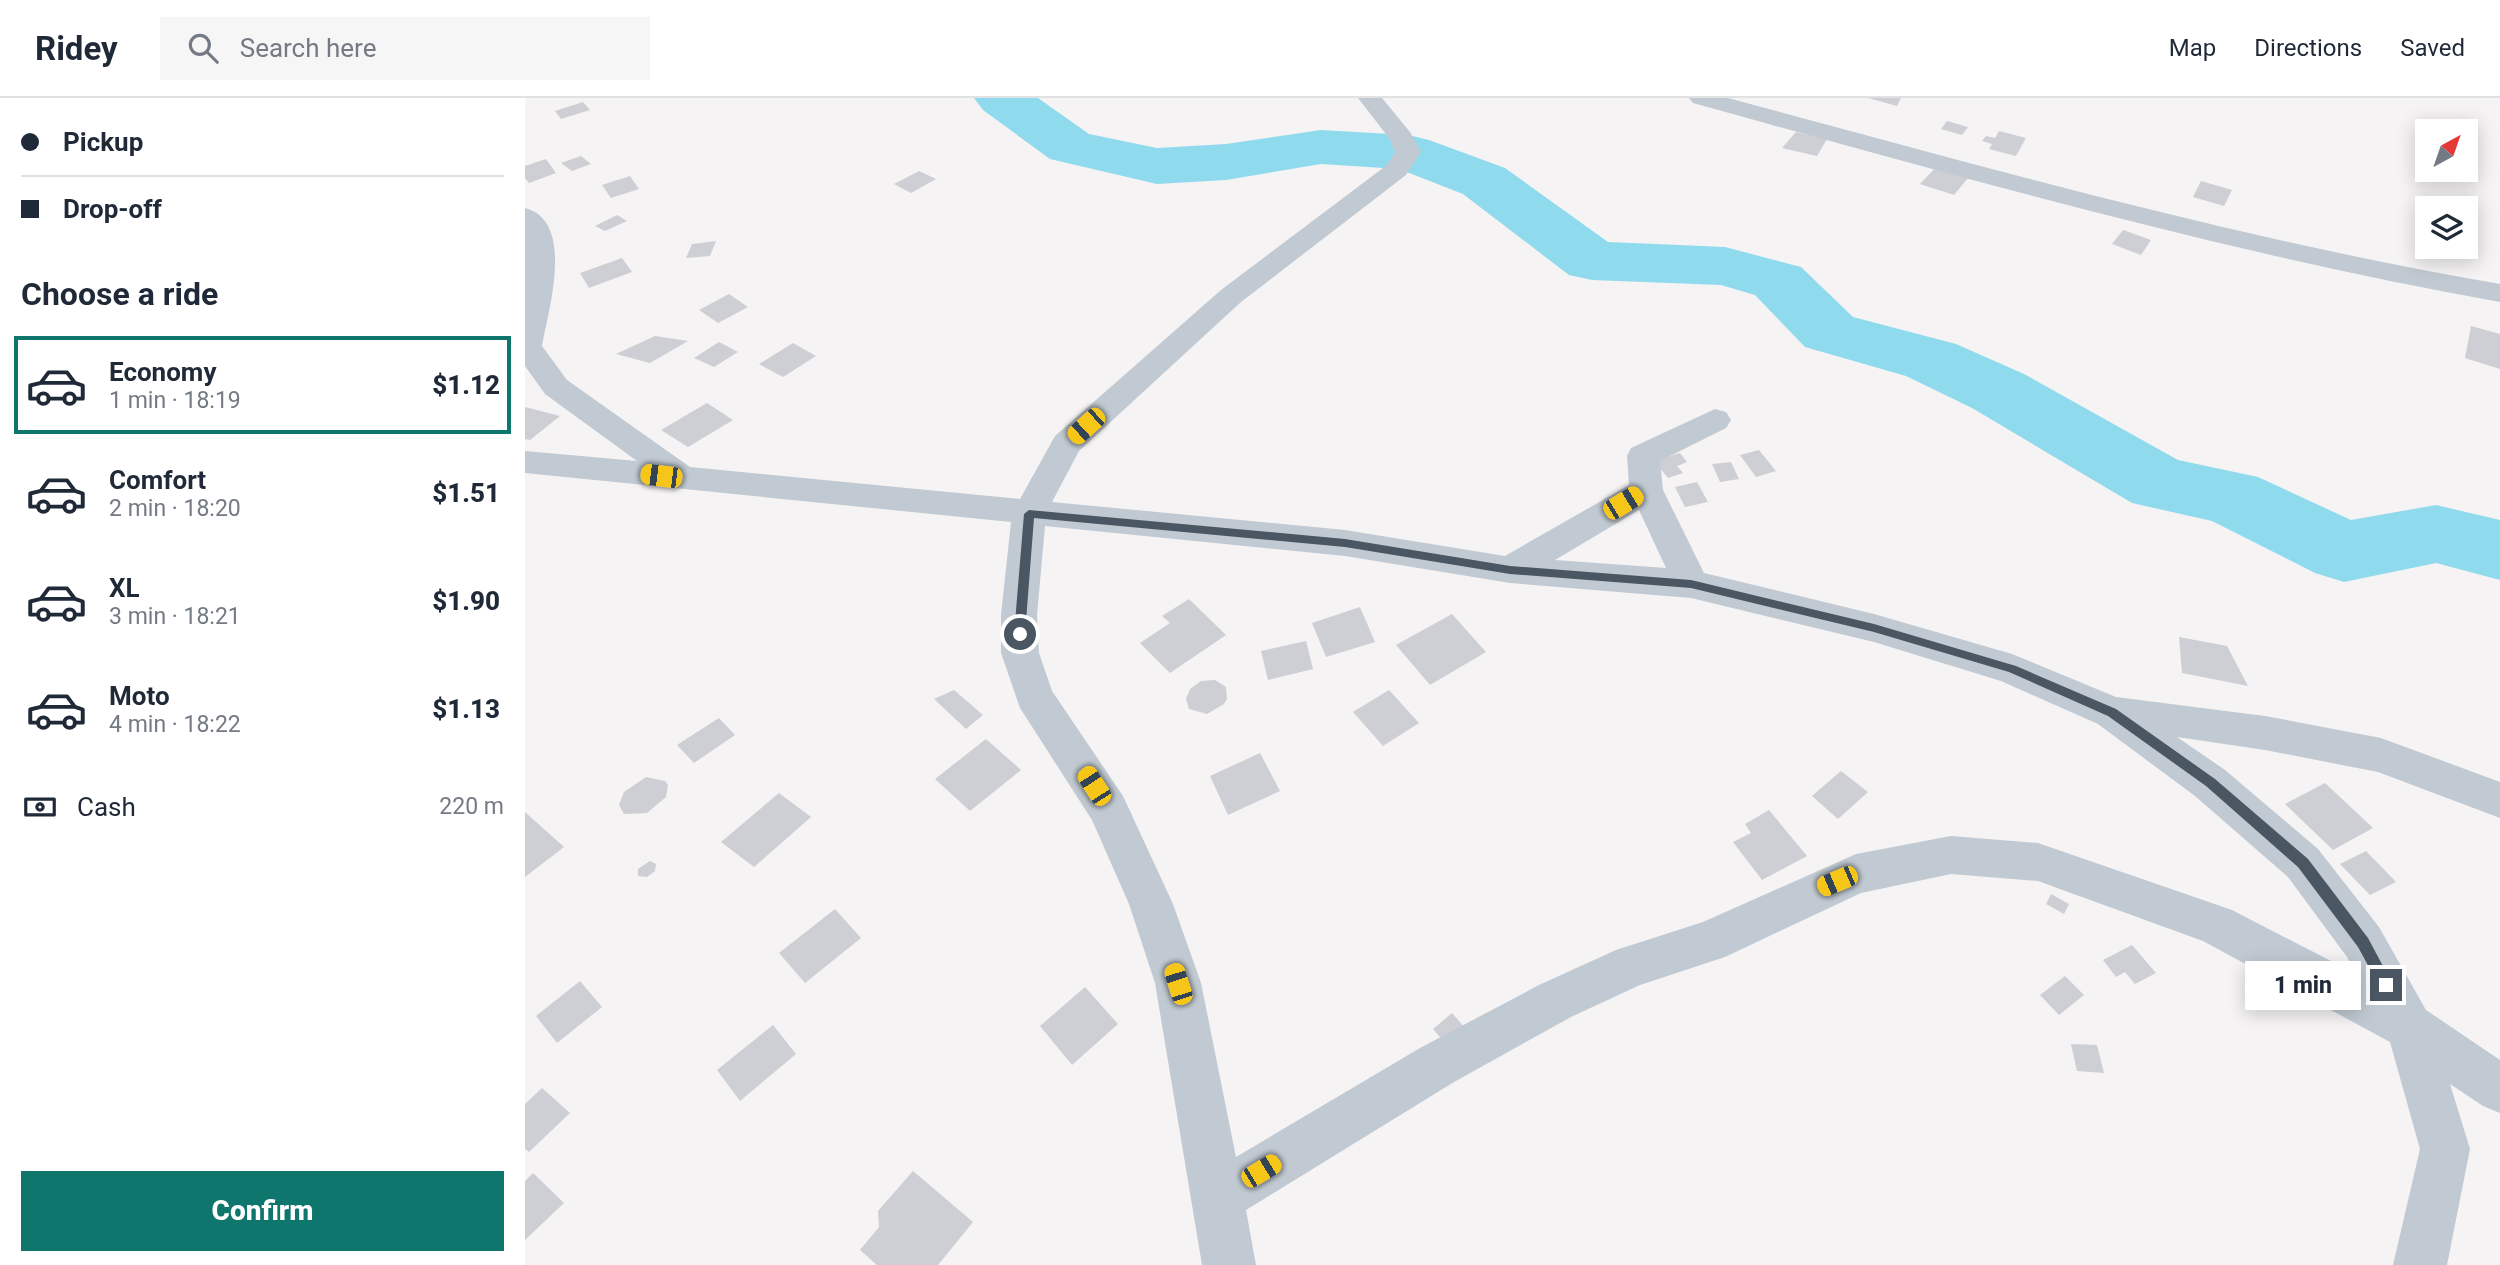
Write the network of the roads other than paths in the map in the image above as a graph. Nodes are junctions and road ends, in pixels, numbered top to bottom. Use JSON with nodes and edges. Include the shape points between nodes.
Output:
{"nodes":[{"id":1,"x":1370,"y":98,"type":"edge"},
{"id":2,"x":1701,"y":98,"type":"edge"},
{"id":3,"x":525,"y":216,"type":"edge"},
{"id":4,"x":2500,"y":293,"type":"edge"},
{"id":5,"x":1714,"y":420,"type":"dead end"},
{"id":6,"x":525,"y":462,"type":"edge"},
{"id":7,"x":685,"y":479,"type":"junction"},
{"id":8,"x":1646,"y":490,"type":"junction"},
{"id":9,"x":1029,"y":514,"type":"junction"},
{"id":10,"x":1510,"y":570,"type":"junction"},
{"id":11,"x":1691,"y":584,"type":"junction"},
{"id":12,"x":2112,"y":713,"type":"junction"},
{"id":13,"x":2500,"y":800,"type":"edge"},
{"id":14,"x":2409,"y":1027,"type":"junction"},
{"id":15,"x":2500,"y":1089,"type":"edge"},
{"id":16,"x":1217,"y":1198,"type":"junction"},
{"id":17,"x":1229,"y":1265,"type":"edge"},
{"id":18,"x":2420,"y":1265,"type":"edge"}],
"edges":[{"from":1,"to":9,"type":"street","via":[[1408,152],[1398,170],[1231,296],[1066,444]]},
{"from":2,"to":4,"type":"street","via":[[2187,228],[2384,275]]},
{"from":3,"to":7,"type":"street","via":[[541,237],[541,269],[527,347],[556,387]]},
{"from":5,"to":8,"type":"street","via":[[1643,456]]},
{"from":6,"to":7,"type":"street"},
{"from":7,"to":9,"type":"street"},
{"from":8,"to":10,"type":"street"},
{"from":8,"to":11,"type":"street"},
{"from":9,"to":10,"type":"street","via":[[1345,543]]},
{"from":9,"to":16,"type":"street","via":[[1020,653],[1034,697],[1108,809],[1151,904],[1178,984]]},
{"from":10,"to":11,"type":"street"},
{"from":11,"to":12,"type":"street","via":[[1874,628],[2012,669]]},
{"from":12,"to":13,"type":"street","via":[[2265,733],[2381,755]]},
{"from":12,"to":14,"type":"street","via":[[2210,783],[2303,863],[2363,942]]},
{"from":14,"to":15,"type":"street"},
{"from":14,"to":16,"type":"street","via":[[2216,925],[2038,862],[1951,855],[1856,874],[1709,942],[1621,970],[1437,1065]]},
{"from":14,"to":18,"type":"street","via":[[2445,1149]]},
{"from":16,"to":17,"type":"street"}]}
